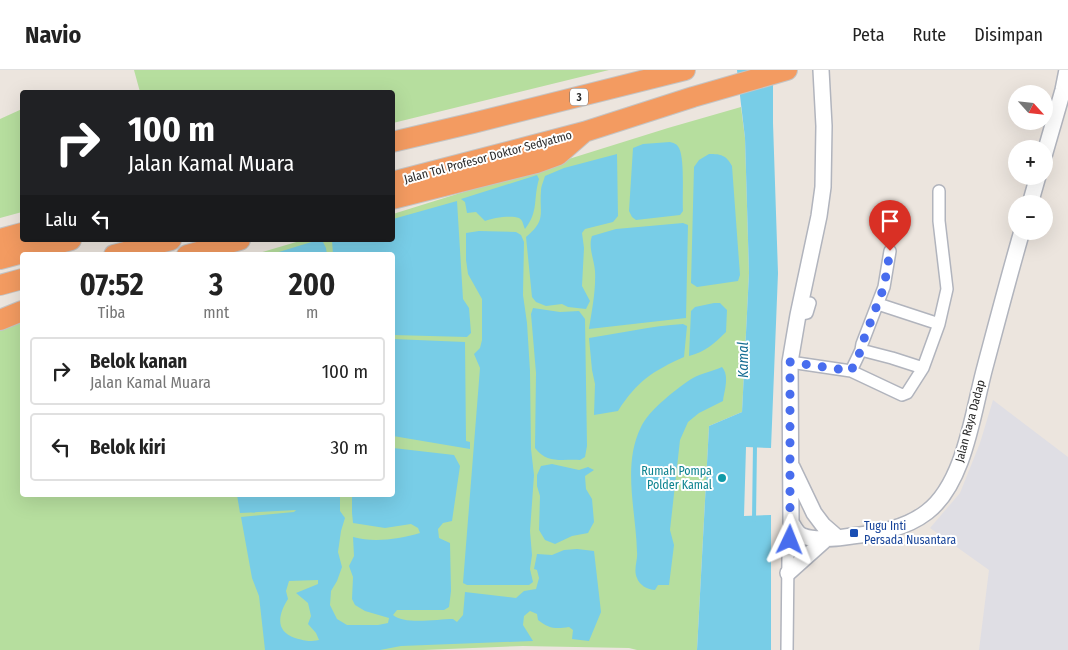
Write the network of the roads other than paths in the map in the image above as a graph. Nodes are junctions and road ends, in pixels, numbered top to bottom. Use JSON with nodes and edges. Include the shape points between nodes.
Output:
{"nodes":[{"id":1,"x":686,"y":70,"type":"edge"},
{"id":2,"x":787,"y":70,"type":"edge"},
{"id":3,"x":821,"y":70,"type":"edge"},
{"id":4,"x":1067,"y":70,"type":"edge"},
{"id":5,"x":1065,"y":92,"type":"edge"},
{"id":6,"x":473,"y":123,"type":"junction"},
{"id":7,"x":584,"y":132,"type":"junction"},
{"id":8,"x":1049,"y":140,"type":"edge"},
{"id":9,"x":395,"y":141,"type":"edge"},
{"id":10,"x":395,"y":149,"type":"edge"},
{"id":11,"x":395,"y":181,"type":"edge"},
{"id":12,"x":939,"y":191,"type":"dead end"},
{"id":13,"x":395,"y":198,"type":"edge"},
{"id":14,"x":20,"y":234,"type":"edge"},
{"id":15,"x":0,"y":239,"type":"edge"},
{"id":16,"x":1020,"y":240,"type":"edge"},
{"id":17,"x":64,"y":242,"type":"edge"},
{"id":18,"x":163,"y":242,"type":"edge"},
{"id":19,"x":233,"y":242,"type":"edge"},
{"id":20,"x":890,"y":251,"type":"dead end"},
{"id":21,"x":26,"y":252,"type":"edge"},
{"id":22,"x":125,"y":252,"type":"edge"},
{"id":23,"x":198,"y":252,"type":"edge"},
{"id":24,"x":20,"y":254,"type":"edge"},
{"id":25,"x":0,"y":259,"type":"edge"},
{"id":26,"x":20,"y":280,"type":"edge"},
{"id":27,"x":0,"y":285,"type":"edge"},
{"id":28,"x":20,"y":301,"type":"edge"},
{"id":29,"x":810,"y":303,"type":"dead end"},
{"id":30,"x":878,"y":304,"type":"junction"},
{"id":31,"x":0,"y":306,"type":"edge"},
{"id":32,"x":20,"y":313,"type":"edge"},
{"id":33,"x":798,"y":315,"type":"junction"},
{"id":34,"x":0,"y":320,"type":"edge"},
{"id":35,"x":939,"y":324,"type":"junction"},
{"id":36,"x":861,"y":350,"type":"junction"},
{"id":37,"x":790,"y":362,"type":"junction"},
{"id":38,"x":922,"y":368,"type":"junction"},
{"id":39,"x":846,"y":370,"type":"junction"},
{"id":40,"x":791,"y":463,"type":"junction"},
{"id":41,"x":791,"y":522,"type":"junction"},
{"id":42,"x":832,"y":538,"type":"junction"},
{"id":43,"x":788,"y":573,"type":"junction"},
{"id":44,"x":787,"y":650,"type":"edge"}],
"edges":[{"from":1,"to":6,"type":"highway","number":"3"},
{"from":2,"to":7,"type":"highway","name":"Jalan Tol Profesor Doktor Sedyatmo"},
{"from":3,"to":33,"type":"main road","via":[[823,187]]},
{"from":4,"to":5,"type":"main road"},
{"from":5,"to":8,"type":"main road"},
{"from":6,"to":9,"type":"highway","number":"3"},
{"from":6,"to":10,"type":"highway","number":"3"},
{"from":7,"to":11,"type":"highway","name":"Jalan Tol Profesor Doktor Sedyatmo"},
{"from":7,"to":13,"type":"highway","name":"Jalan Tol Profesor Doktor Sedyatmo","via":[[558,155],[536,163]]},
{"from":12,"to":35,"type":"street","via":[[947,289]]},
{"from":14,"to":15,"type":"highway"},
{"from":16,"to":42,"type":"main road","name":"Jalan Raya Dadap","via":[[975,411],[956,470],[943,496],[926,512],[898,529]]},
{"from":17,"to":21,"type":"highway"},
{"from":18,"to":22,"type":"highway"},
{"from":19,"to":23,"type":"highway"},
{"from":20,"to":30,"type":"street"},
{"from":24,"to":25,"type":"highway"},
{"from":26,"to":27,"type":"highway"},
{"from":28,"to":31,"type":"highway"},
{"from":29,"to":33,"type":"street","via":[[807,313]]},
{"from":30,"to":35,"type":"street"},
{"from":30,"to":36,"type":"street"},
{"from":32,"to":34,"type":"highway"},
{"from":33,"to":37,"type":"main road"},
{"from":35,"to":38,"type":"street"},
{"from":36,"to":38,"type":"street"},
{"from":36,"to":39,"type":"street"},
{"from":37,"to":39,"type":"street"},
{"from":37,"to":40,"type":"main road"},
{"from":38,"to":39,"type":"street","via":[[907,393],[902,395]]},
{"from":40,"to":41,"type":"main road"},
{"from":40,"to":42,"type":"main road","via":[[814,513]]},
{"from":41,"to":42,"type":"main road","name":"Jalan Raya Dadap","via":[[803,537]]},
{"from":41,"to":43,"type":"street"},
{"from":42,"to":43,"type":"main road"},
{"from":43,"to":44,"type":"street"}]}
